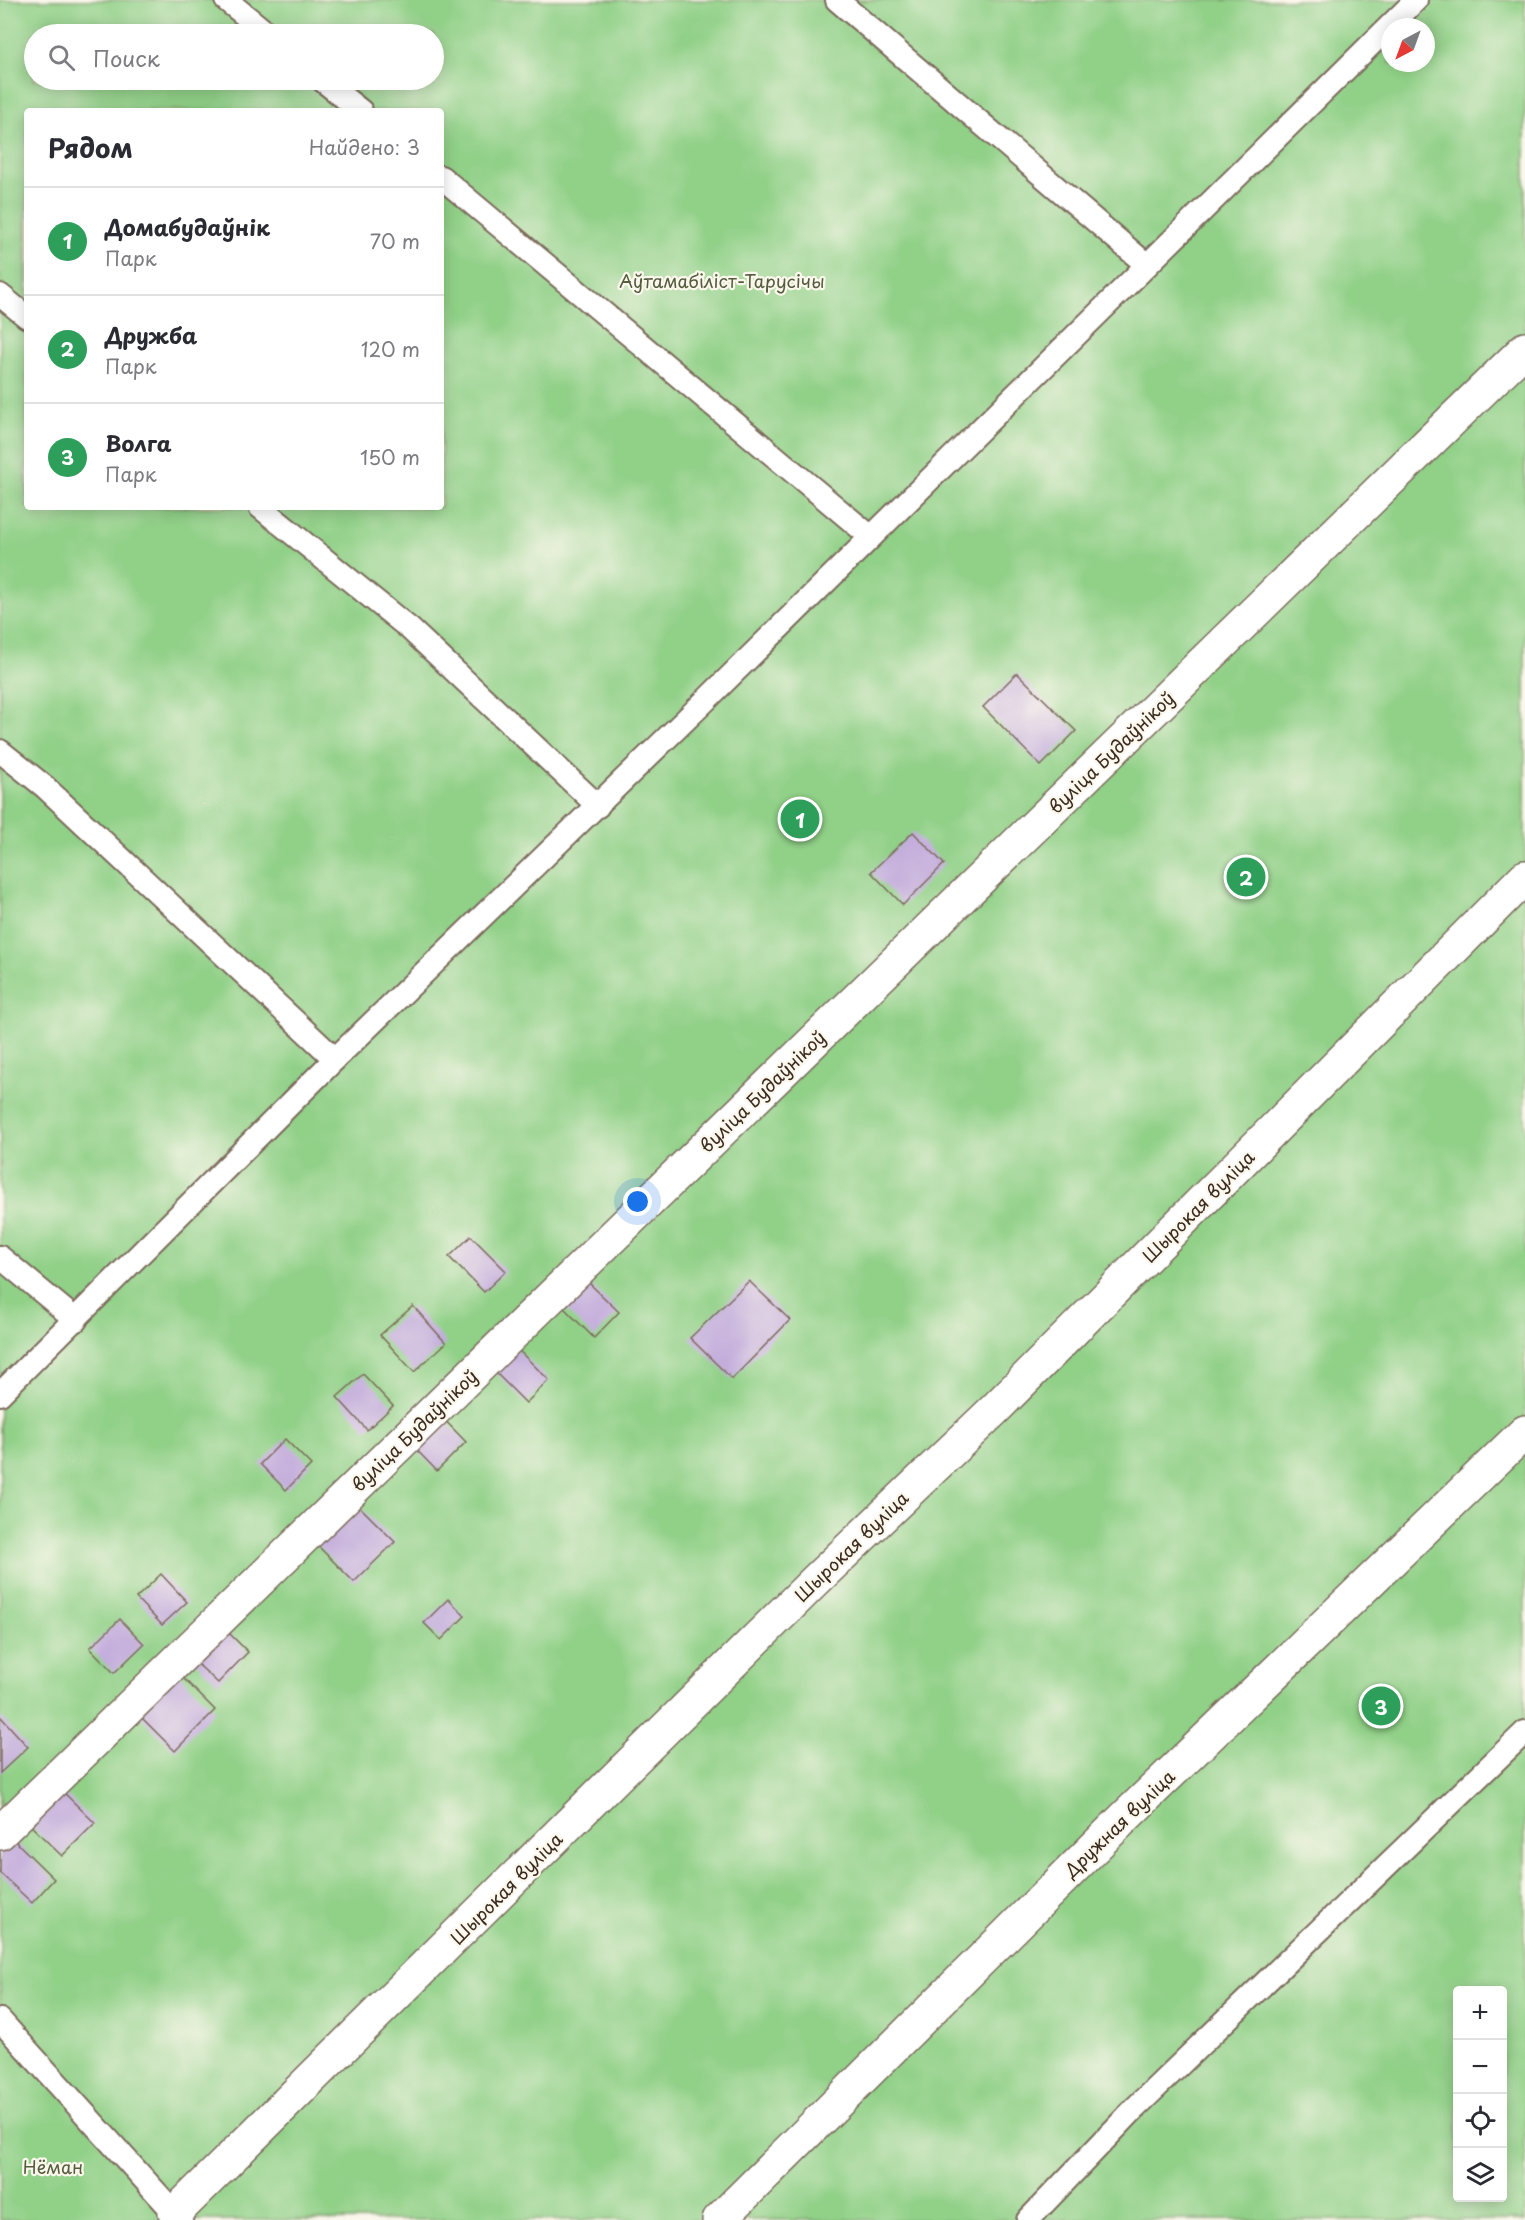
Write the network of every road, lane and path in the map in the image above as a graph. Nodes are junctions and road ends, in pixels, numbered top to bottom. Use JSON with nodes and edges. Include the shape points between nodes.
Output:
{"nodes":[{"id":1,"x":226,"y":0,"type":"edge"},
{"id":2,"x":837,"y":0,"type":"edge"},
{"id":3,"x":1416,"y":0,"type":"edge"},
{"id":4,"x":256,"y":24,"type":"edge"},
{"id":5,"x":335,"y":90,"type":"edge"},
{"id":6,"x":357,"y":108,"type":"edge"},
{"id":7,"x":444,"y":180,"type":"edge"},
{"id":8,"x":1147,"y":265,"type":"junction"},
{"id":9,"x":0,"y":296,"type":"edge"},
{"id":10,"x":24,"y":315,"type":"edge"},
{"id":11,"x":1525,"y":349,"type":"edge"},
{"id":12,"x":264,"y":510,"type":"edge"},
{"id":13,"x":871,"y":537,"type":"junction"},
{"id":14,"x":0,"y":751,"type":"edge"},
{"id":15,"x":598,"y":806,"type":"junction"},
{"id":16,"x":1525,"y":877,"type":"edge"},
{"id":17,"x":335,"y":1059,"type":"junction"},
{"id":18,"x":0,"y":1257,"type":"edge"},
{"id":19,"x":76,"y":1320,"type":"junction"},
{"id":20,"x":0,"y":1394,"type":"edge"},
{"id":21,"x":1525,"y":1432,"type":"edge"},
{"id":22,"x":1525,"y":1732,"type":"edge"},
{"id":23,"x":0,"y":1833,"type":"edge"},
{"id":24,"x":0,"y":2020,"type":"edge"},
{"id":25,"x":178,"y":2216,"type":"edge"},
{"id":26,"x":719,"y":2220,"type":"edge"},
{"id":27,"x":1028,"y":2220,"type":"edge"}],
"edges":[{"from":1,"to":4,"type":"lane"},
{"from":2,"to":8,"type":"lane"},
{"from":3,"to":8,"type":"lane"},
{"from":5,"to":6,"type":"lane"},
{"from":7,"to":13,"type":"lane"},
{"from":8,"to":13,"type":"lane"},
{"from":9,"to":10,"type":"lane"},
{"from":11,"to":23,"type":"street","name":"вуліца Будаўнікоў"},
{"from":12,"to":15,"type":"lane","via":[[410,629]]},
{"from":13,"to":15,"type":"lane"},
{"from":14,"to":17,"type":"lane","via":[[45,787]]},
{"from":15,"to":17,"type":"lane"},
{"from":16,"to":25,"type":"street","name":"Шырокая вуліца","via":[[995,1409],[815,1581]]},
{"from":17,"to":19,"type":"lane"},
{"from":18,"to":19,"type":"lane"},
{"from":19,"to":20,"type":"lane"},
{"from":21,"to":26,"type":"street","name":"Дружная вуліца","via":[[1125,1817]]},
{"from":22,"to":27,"type":"lane","via":[[1135,2108]]},
{"from":24,"to":25,"type":"lane"}]}
